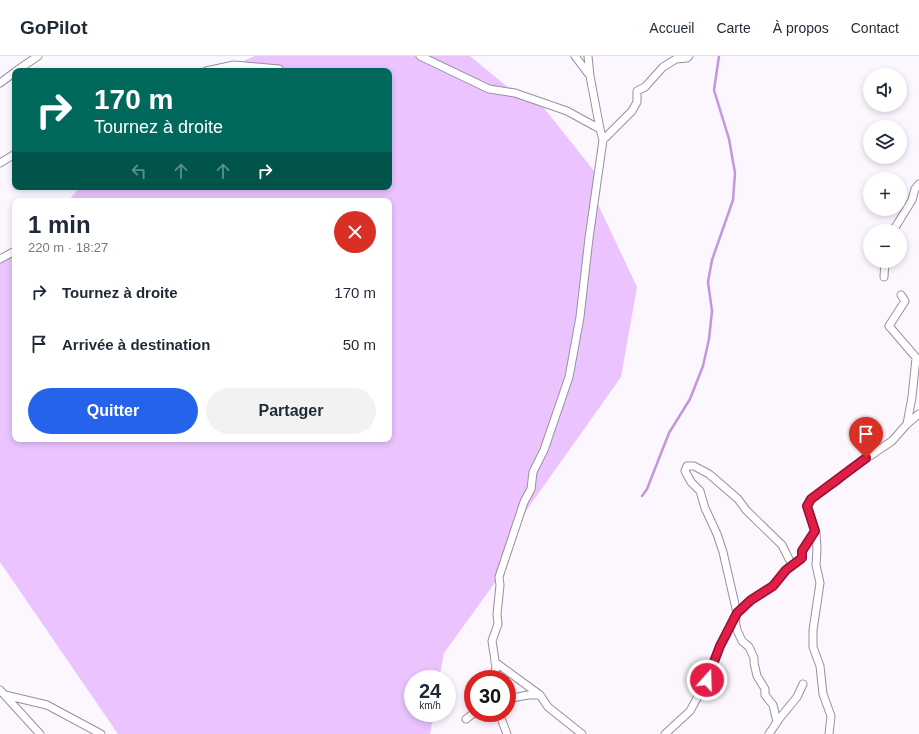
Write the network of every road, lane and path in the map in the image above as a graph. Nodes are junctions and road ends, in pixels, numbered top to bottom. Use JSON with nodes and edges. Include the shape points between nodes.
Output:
{"nodes":[{"id":1,"x":38,"y":56,"type":"edge"},
{"id":2,"x":420,"y":56,"type":"edge"},
{"id":3,"x":575,"y":56,"type":"edge"},
{"id":4,"x":588,"y":56,"type":"edge"},
{"id":5,"x":690,"y":56,"type":"edge"},
{"id":6,"x":20,"y":68,"type":"edge"},
{"id":7,"x":220,"y":68,"type":"edge"},
{"id":8,"x":268,"y":68,"type":"edge"},
{"id":9,"x":12,"y":74,"type":"edge"},
{"id":10,"x":590,"y":76,"type":"junction"},
{"id":11,"x":0,"y":83,"type":"edge"},
{"id":12,"x":600,"y":128,"type":"junction"},
{"id":13,"x":603,"y":140,"type":"junction"},
{"id":14,"x":12,"y":156,"type":"edge"},
{"id":15,"x":0,"y":163,"type":"edge"},
{"id":16,"x":919,"y":184,"type":"edge"},
{"id":17,"x":897,"y":224,"type":"edge"},
{"id":18,"x":12,"y":253,"type":"edge"},
{"id":19,"x":0,"y":259,"type":"edge"},
{"id":20,"x":885,"y":268,"type":"edge"},
{"id":21,"x":884,"y":277,"type":"dead end"},
{"id":22,"x":901,"y":295,"type":"dead end"},
{"id":23,"x":918,"y":360,"type":"edge"},
{"id":24,"x":919,"y":414,"type":"edge"},
{"id":25,"x":907,"y":424,"type":"junction"},
{"id":26,"x":815,"y":531,"type":"junction"},
{"id":27,"x":796,"y":563,"type":"junction"},
{"id":28,"x":737,"y":613,"type":"junction"},
{"id":29,"x":495,"y":662,"type":"junction"},
{"id":30,"x":494,"y":670,"type":"edge"},
{"id":31,"x":803,"y":684,"type":"dead end"},
{"id":32,"x":3,"y":693,"type":"edge"},
{"id":33,"x":540,"y":696,"type":"junction"},
{"id":34,"x":516,"y":698,"type":"edge"},
{"id":35,"x":502,"y":722,"type":"edge"},
{"id":36,"x":777,"y":722,"type":"junction"},
{"id":37,"x":40,"y":734,"type":"edge"},
{"id":38,"x":101,"y":734,"type":"edge"},
{"id":39,"x":507,"y":734,"type":"edge"},
{"id":40,"x":582,"y":734,"type":"edge"},
{"id":41,"x":665,"y":734,"type":"edge"},
{"id":42,"x":769,"y":734,"type":"edge"},
{"id":43,"x":829,"y":734,"type":"edge"}],
"edges":[{"from":1,"to":6,"type":"street"},
{"from":2,"to":12,"type":"street","via":[[489,89],[515,93],[567,111]]},
{"from":3,"to":10,"type":"street"},
{"from":4,"to":10,"type":"street"},
{"from":5,"to":13,"type":"street","via":[[676,59],[663,67],[645,87],[637,91],[637,102],[632,111]]},
{"from":7,"to":8,"type":"street","via":[[234,65]]},
{"from":9,"to":11,"type":"street"},
{"from":10,"to":12,"type":"street"},
{"from":12,"to":13,"type":"street"},
{"from":13,"to":29,"type":"street","via":[[569,378],[544,450],[533,472],[531,489],[524,502],[499,577],[498,624],[492,641]]},
{"from":14,"to":15,"type":"street"},
{"from":16,"to":17,"type":"street","via":[[914,189],[912,200]]},
{"from":18,"to":19,"type":"street"},
{"from":20,"to":21,"type":"street"},
{"from":22,"to":23,"type":"street","via":[[905,301],[889,326]]},
{"from":23,"to":25,"type":"street"},
{"from":24,"to":25,"type":"street"},
{"from":25,"to":26,"type":"street","via":[[892,440],[811,499],[807,506]]},
{"from":26,"to":27,"type":"street","via":[[802,551],[802,558]]},
{"from":26,"to":43,"type":"street","via":[[816,565],[820,583],[813,647],[820,666],[823,694],[830,716]]},
{"from":27,"to":28,"type":"street","via":[[786,570],[773,586]]},
{"from":27,"to":28,"type":"street","via":[[790,562],[782,545],[738,499],[708,474],[694,466],[687,466],[685,471],[700,491],[723,552]]},
{"from":28,"to":36,"type":"street","via":[[737,630],[754,658],[759,681],[773,705]]},
{"from":28,"to":41,"type":"street","via":[[690,711]]},
{"from":29,"to":30,"type":"street"},
{"from":29,"to":33,"type":"street"},
{"from":31,"to":36,"type":"street","via":[[797,697]]},
{"from":32,"to":37,"type":"street"},
{"from":32,"to":38,"type":"street","via":[[47,706]]},
{"from":33,"to":34,"type":"street"},
{"from":33,"to":40,"type":"street","via":[[548,707]]},
{"from":35,"to":39,"type":"street"},
{"from":36,"to":42,"type":"street"}]}
